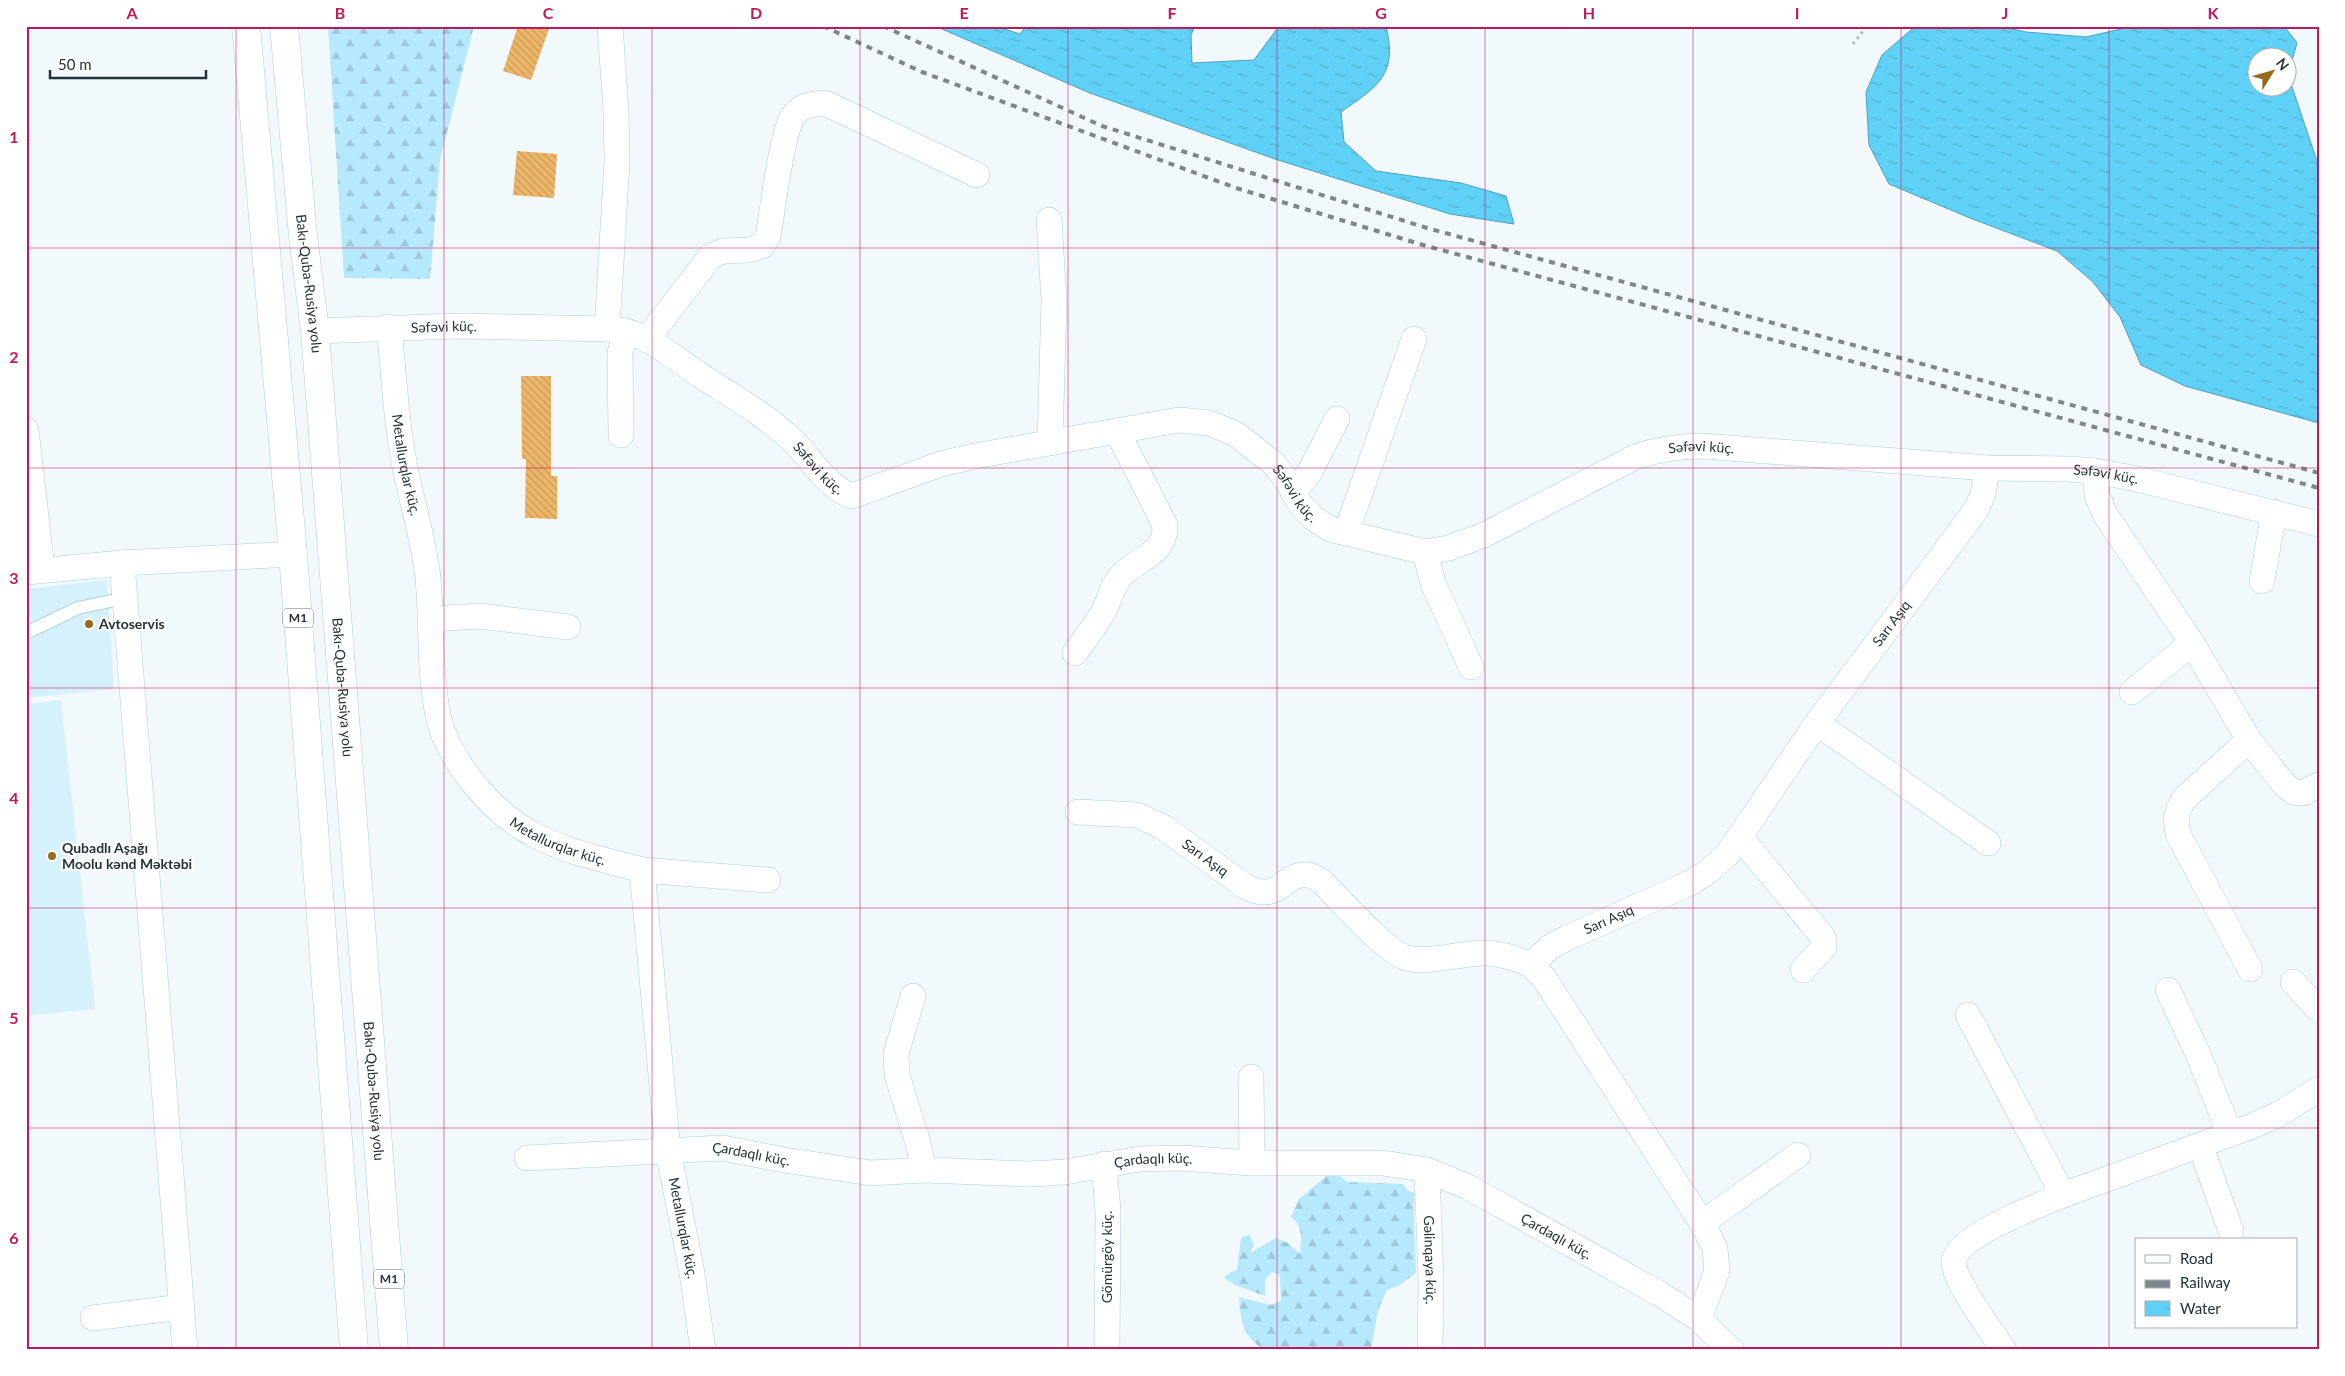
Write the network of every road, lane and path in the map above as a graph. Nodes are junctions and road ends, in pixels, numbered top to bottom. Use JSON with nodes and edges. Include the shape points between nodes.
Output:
{"nodes":[{"id":1,"x":246,"y":26,"type":"edge"},
{"id":2,"x":284,"y":26,"type":"edge"},
{"id":3,"x":610,"y":26,"type":"edge"},
{"id":4,"x":1867,"y":26,"type":"edge"},
{"id":5,"x":1852,"y":44,"type":"dead end"},
{"id":6,"x":977,"y":175,"type":"dead end"},
{"id":7,"x":1049,"y":220,"type":"dead end"},
{"id":8,"x":389,"y":327,"type":"junction"},
{"id":9,"x":314,"y":331,"type":"junction"},
{"id":10,"x":626,"y":333,"type":"junction"},
{"id":11,"x":1414,"y":339,"type":"dead end"},
{"id":12,"x":1337,"y":419,"type":"dead end"},
{"id":13,"x":26,"y":430,"type":"edge"},
{"id":14,"x":1117,"y":431,"type":"junction"},
{"id":15,"x":621,"y":435,"type":"dead end"},
{"id":16,"x":1050,"y":442,"type":"junction"},
{"id":17,"x":1987,"y":468,"type":"junction"},
{"id":18,"x":2095,"y":472,"type":"junction"},
{"id":19,"x":1293,"y":492,"type":"junction"},
{"id":20,"x":2274,"y":512,"type":"junction"},
{"id":21,"x":2319,"y":524,"type":"edge"},
{"id":22,"x":1346,"y":533,"type":"junction"},
{"id":23,"x":1425,"y":552,"type":"junction"},
{"id":24,"x":293,"y":554,"type":"junction"},
{"id":25,"x":122,"y":563,"type":"junction"},
{"id":26,"x":34,"y":570,"type":"edge"},
{"id":27,"x":2262,"y":581,"type":"dead end"},
{"id":28,"x":125,"y":598,"type":"junction"},
{"id":29,"x":430,"y":619,"type":"junction"},
{"id":30,"x":568,"y":628,"type":"dead end"},
{"id":31,"x":26,"y":633,"type":"edge"},
{"id":32,"x":2192,"y":644,"type":"junction"},
{"id":33,"x":1075,"y":652,"type":"dead end"},
{"id":34,"x":1471,"y":668,"type":"dead end"},
{"id":35,"x":2132,"y":692,"type":"dead end"},
{"id":36,"x":1817,"y":723,"type":"junction"},
{"id":37,"x":2249,"y":740,"type":"junction"},
{"id":38,"x":2318,"y":785,"type":"edge"},
{"id":39,"x":1078,"y":812,"type":"dead end"},
{"id":40,"x":1740,"y":837,"type":"junction"},
{"id":41,"x":1988,"y":843,"type":"dead end"},
{"id":42,"x":642,"y":870,"type":"junction"},
{"id":43,"x":768,"y":880,"type":"dead end"},
{"id":44,"x":1531,"y":965,"type":"junction"},
{"id":45,"x":2250,"y":969,"type":"dead end"},
{"id":46,"x":1803,"y":970,"type":"dead end"},
{"id":47,"x":2293,"y":982,"type":"dead end"},
{"id":48,"x":2168,"y":990,"type":"dead end"},
{"id":49,"x":913,"y":996,"type":"dead end"},
{"id":50,"x":2319,"y":1010,"type":"edge"},
{"id":51,"x":1968,"y":1015,"type":"dead end"},
{"id":52,"x":1251,"y":1077,"type":"dead end"},
{"id":53,"x":2319,"y":1089,"type":"edge"},
{"id":54,"x":2230,"y":1134,"type":"junction"},
{"id":55,"x":2200,"y":1145,"type":"junction"},
{"id":56,"x":668,"y":1150,"type":"junction"},
{"id":57,"x":1798,"y":1155,"type":"dead end"},
{"id":58,"x":527,"y":1158,"type":"dead end"},
{"id":59,"x":1252,"y":1163,"type":"junction"},
{"id":60,"x":1104,"y":1164,"type":"junction"},
{"id":61,"x":924,"y":1170,"type":"junction"},
{"id":62,"x":1427,"y":1170,"type":"junction"},
{"id":63,"x":2063,"y":1195,"type":"junction"},
{"id":64,"x":1702,"y":1223,"type":"junction"},
{"id":65,"x":2231,"y":1231,"type":"dead end"},
{"id":66,"x":182,"y":1307,"type":"junction"},
{"id":67,"x":94,"y":1318,"type":"dead end"},
{"id":68,"x":1699,"y":1319,"type":"junction"},
{"id":69,"x":185,"y":1350,"type":"edge"},
{"id":70,"x":354,"y":1350,"type":"edge"},
{"id":71,"x":394,"y":1350,"type":"edge"},
{"id":72,"x":703,"y":1350,"type":"edge"},
{"id":73,"x":1107,"y":1350,"type":"edge"},
{"id":74,"x":1430,"y":1350,"type":"edge"},
{"id":75,"x":1731,"y":1350,"type":"edge"},
{"id":76,"x":2004,"y":1350,"type":"edge"}],
"edges":[{"from":1,"to":24,"type":"highway","number":"M1"},
{"from":2,"to":9,"type":"highway","name":"Bakı-Quba-Rusiya yolu","number":"M1"},
{"from":3,"to":10,"type":"street"},
{"from":4,"to":5,"type":"path"},
{"from":6,"to":10,"type":"street","via":[[825,103],[808,104],[794,115],[785,136],[768,236],[762,246],[723,251],[711,256]]},
{"from":7,"to":16,"type":"street","via":[[1054,300]]},
{"from":8,"to":9,"type":"street","name":"Səfəvi küç."},
{"from":8,"to":10,"type":"street","name":"Səfəvi küç.","via":[[460,326]]},
{"from":8,"to":29,"type":"street","name":"Metallurqlar küç.","via":[[401,444],[422,541]]},
{"from":9,"to":71,"type":"highway","name":"Bakı-Quba-Rusiya yolu","number":"M1"},
{"from":10,"to":15,"type":"street","via":[[620,353]]},
{"from":10,"to":16,"type":"street","name":"Səfəvi küç.","via":[[776,425],[829,482],[852,496],[941,464]]},
{"from":11,"to":22,"type":"street"},
{"from":12,"to":19,"type":"street","via":[[1308,475]]},
{"from":13,"to":26,"type":"street"},
{"from":14,"to":16,"type":"street","name":"Səfəvi küç."},
{"from":14,"to":19,"type":"street","name":"Səfəvi küç.","via":[[1179,420],[1209,423],[1236,434],[1274,464]]},
{"from":14,"to":33,"type":"street","via":[[1165,525],[1165,533],[1162,544],[1122,574],[1095,626]]},
{"from":17,"to":18,"type":"street","name":"Səfəvi küç.","via":[[2068,468]]},
{"from":17,"to":23,"type":"street","name":"Səfəvi küç.","via":[[1676,446],[1635,457],[1484,535],[1449,548]]},
{"from":17,"to":36,"type":"street","name":"Sarı Aşıq","via":[[1983,494],[1976,510]]},
{"from":18,"to":20,"type":"street","name":"Səfəvi küç."},
{"from":18,"to":32,"type":"street","via":[[2097,496],[2105,514]]},
{"from":19,"to":22,"type":"street","name":"Səfəvi küç.","via":[[1313,518],[1330,529]]},
{"from":20,"to":21,"type":"street","name":"Səfəvi küç."},
{"from":20,"to":27,"type":"street"},
{"from":22,"to":23,"type":"street","name":"Səfəvi küç."},
{"from":23,"to":34,"type":"street","via":[[1433,583]]},
{"from":24,"to":25,"type":"street"},
{"from":24,"to":70,"type":"highway","number":"M1"},
{"from":25,"to":26,"type":"street"},
{"from":25,"to":28,"type":"street"},
{"from":28,"to":31,"type":"lane","via":[[78,608]]},
{"from":28,"to":66,"type":"street"},
{"from":29,"to":30,"type":"street","via":[[480,616]]},
{"from":29,"to":42,"type":"street","name":"Metallurqlar küç.","via":[[437,711],[462,771],[530,833],[568,850]]},
{"from":32,"to":35,"type":"street"},
{"from":32,"to":37,"type":"street"},
{"from":36,"to":40,"type":"street","name":"Sarı Aşıq"},
{"from":36,"to":41,"type":"street"},
{"from":37,"to":38,"type":"street","via":[[2282,783],[2294,792],[2303,793]]},
{"from":37,"to":45,"type":"street","via":[[2184,799],[2176,811],[2175,822],[2178,834]]},
{"from":39,"to":44,"type":"street","name":"Sarı Aşıq","via":[[1137,815],[1163,827],[1258,893],[1270,892],[1308,875],[1322,882],[1391,950],[1406,958],[1485,953],[1507,955]]},
{"from":40,"to":44,"type":"street","name":"Sarı Aşıq","via":[[1727,855],[1705,874],[1567,938],[1550,947]]},
{"from":40,"to":46,"type":"street","via":[[1823,937],[1824,947]]},
{"from":42,"to":43,"type":"street"},
{"from":42,"to":56,"type":"street","name":"Metallurqlar küç."},
{"from":44,"to":64,"type":"street","via":[[1544,978]]},
{"from":47,"to":50,"type":"street"},
{"from":48,"to":54,"type":"street"},
{"from":49,"to":61,"type":"street","via":[[896,1054],[897,1075]]},
{"from":51,"to":63,"type":"street"},
{"from":52,"to":59,"type":"street"},
{"from":53,"to":54,"type":"street","via":[[2277,1115]]},
{"from":54,"to":55,"type":"street"},
{"from":55,"to":63,"type":"street"},
{"from":55,"to":65,"type":"street"},
{"from":56,"to":58,"type":"street","name":"Çardaqlı küç."},
{"from":56,"to":61,"type":"street","name":"Çardaqlı küç.","via":[[723,1148],[871,1173]]},
{"from":56,"to":72,"type":"street","name":"Metallurqlar küç."},
{"from":57,"to":64,"type":"street"},
{"from":59,"to":60,"type":"street","name":"Çardaqlı küç.","via":[[1180,1158]]},
{"from":59,"to":62,"type":"street","name":"Çardaqlı küç.","via":[[1383,1163]]},
{"from":60,"to":61,"type":"street","name":"Çardaqlı küç.","via":[[1065,1172],[1029,1174]]},
{"from":60,"to":73,"type":"street","name":"Gömürgöy küç.","via":[[1108,1211]]},
{"from":62,"to":68,"type":"street","name":"Çardaqlı küç.","via":[[1468,1187]]},
{"from":62,"to":74,"type":"street","name":"Gəlinqaya küç."},
{"from":63,"to":76,"type":"street","via":[[1975,1236],[1960,1248],[1954,1260],[1956,1274],[1965,1291]]},
{"from":64,"to":68,"type":"street","via":[[1715,1248],[1716,1271]]},
{"from":66,"to":67,"type":"street"},
{"from":66,"to":69,"type":"street"},
{"from":68,"to":75,"type":"street","name":"Çardaqlı küç."}]}
